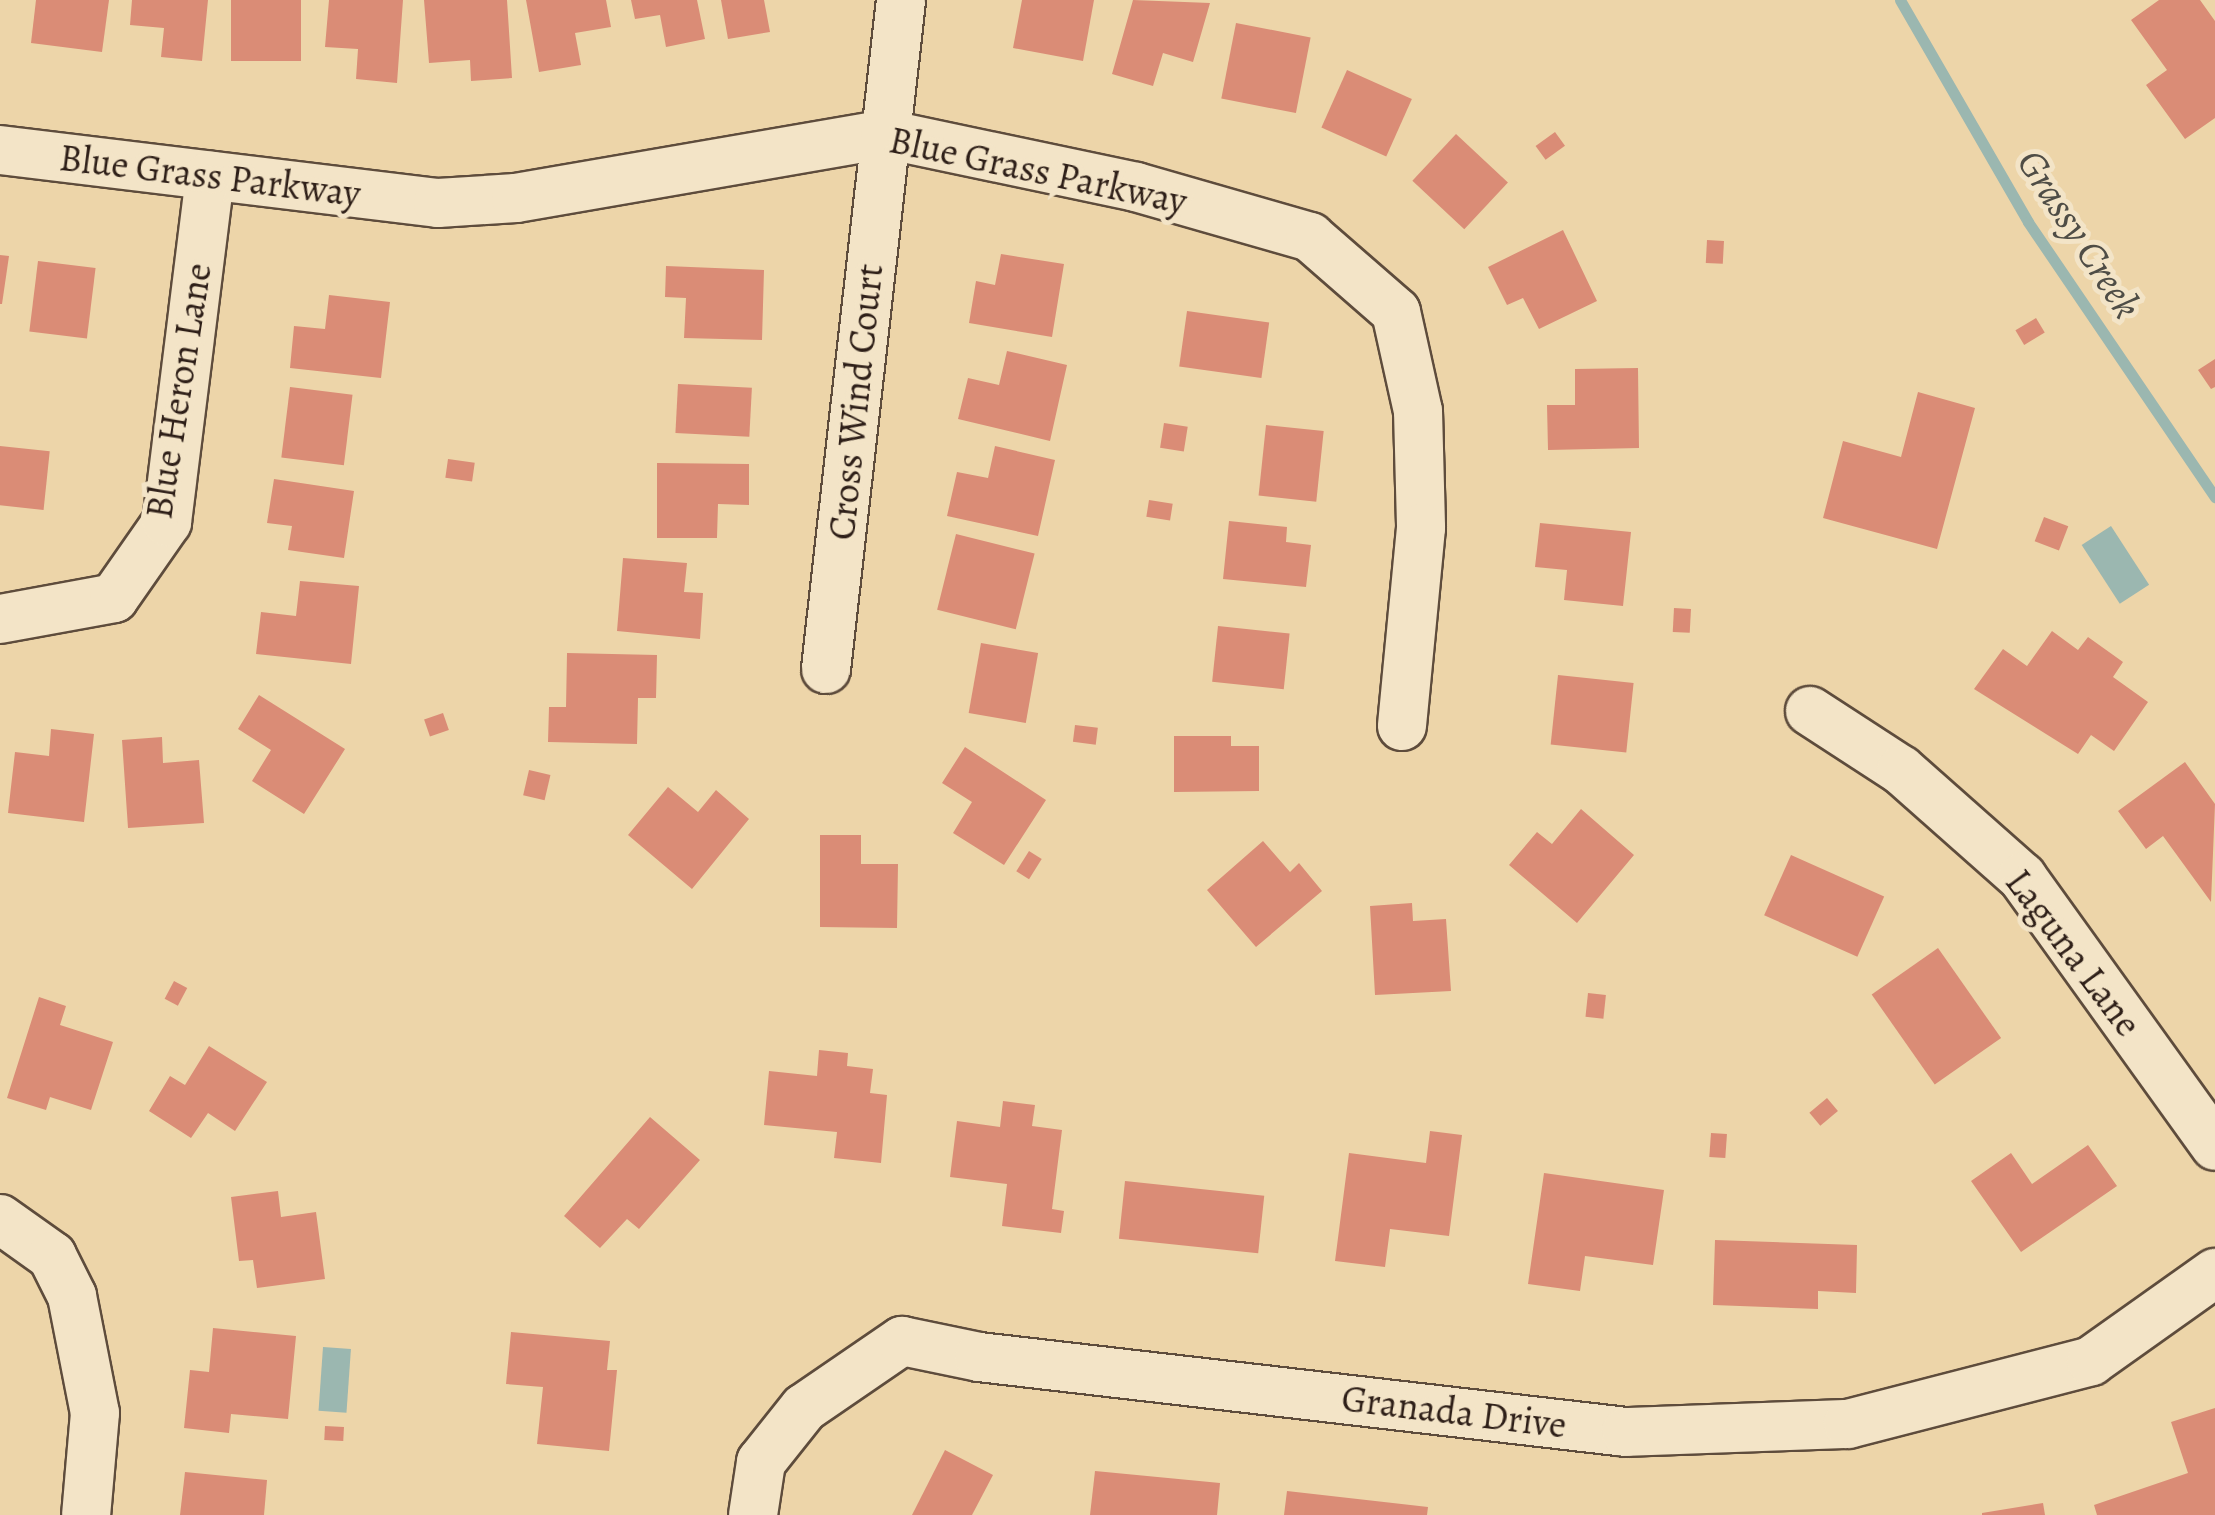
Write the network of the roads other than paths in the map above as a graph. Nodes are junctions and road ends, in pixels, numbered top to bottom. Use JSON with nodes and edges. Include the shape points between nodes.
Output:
{"nodes":[{"id":1,"x":902,"y":0,"type":"edge"},
{"id":2,"x":885,"y":134,"type":"junction"},
{"id":3,"x":0,"y":150,"type":"edge"},
{"id":4,"x":210,"y":176,"type":"junction"},
{"id":5,"x":0,"y":619,"type":"edge"},
{"id":6,"x":826,"y":670,"type":"dead end"},
{"id":7,"x":1810,"y":711,"type":"dead end"},
{"id":8,"x":1402,"y":726,"type":"dead end"},
{"id":9,"x":2215,"y":1146,"type":"edge"},
{"id":10,"x":0,"y":1219,"type":"edge"},
{"id":11,"x":2215,"y":1273,"type":"edge"},
{"id":12,"x":86,"y":1515,"type":"edge"},
{"id":13,"x":753,"y":1515,"type":"edge"}],
"edges":[{"from":1,"to":2,"type":"street","name":"Cross Wind Court"},
{"from":2,"to":4,"type":"street","name":"Blue Grass Parkway","via":[[516,198],[438,204]]},
{"from":2,"to":6,"type":"street","name":"Cross Wind Court"},
{"from":2,"to":8,"type":"street","name":"Blue Grass Parkway","via":[[1136,187],[1310,237],[1396,312],[1418,410],[1421,528]]},
{"from":3,"to":4,"type":"street","name":"Blue Grass Parkway"},
{"from":4,"to":5,"type":"street","name":"Blue Heron Lane","via":[[167,522],[114,598]]},
{"from":7,"to":9,"type":"street","name":"Laguna Lane","via":[[1901,770],[2022,877]]},
{"from":10,"to":12,"type":"street","via":[[52,1256],[72,1296],[95,1413]]},
{"from":11,"to":13,"type":"street","name":"Granada Drive","via":[[2091,1360],[1848,1424],[1626,1432],[998,1359],[902,1341],[804,1408],[760,1462]]}]}
